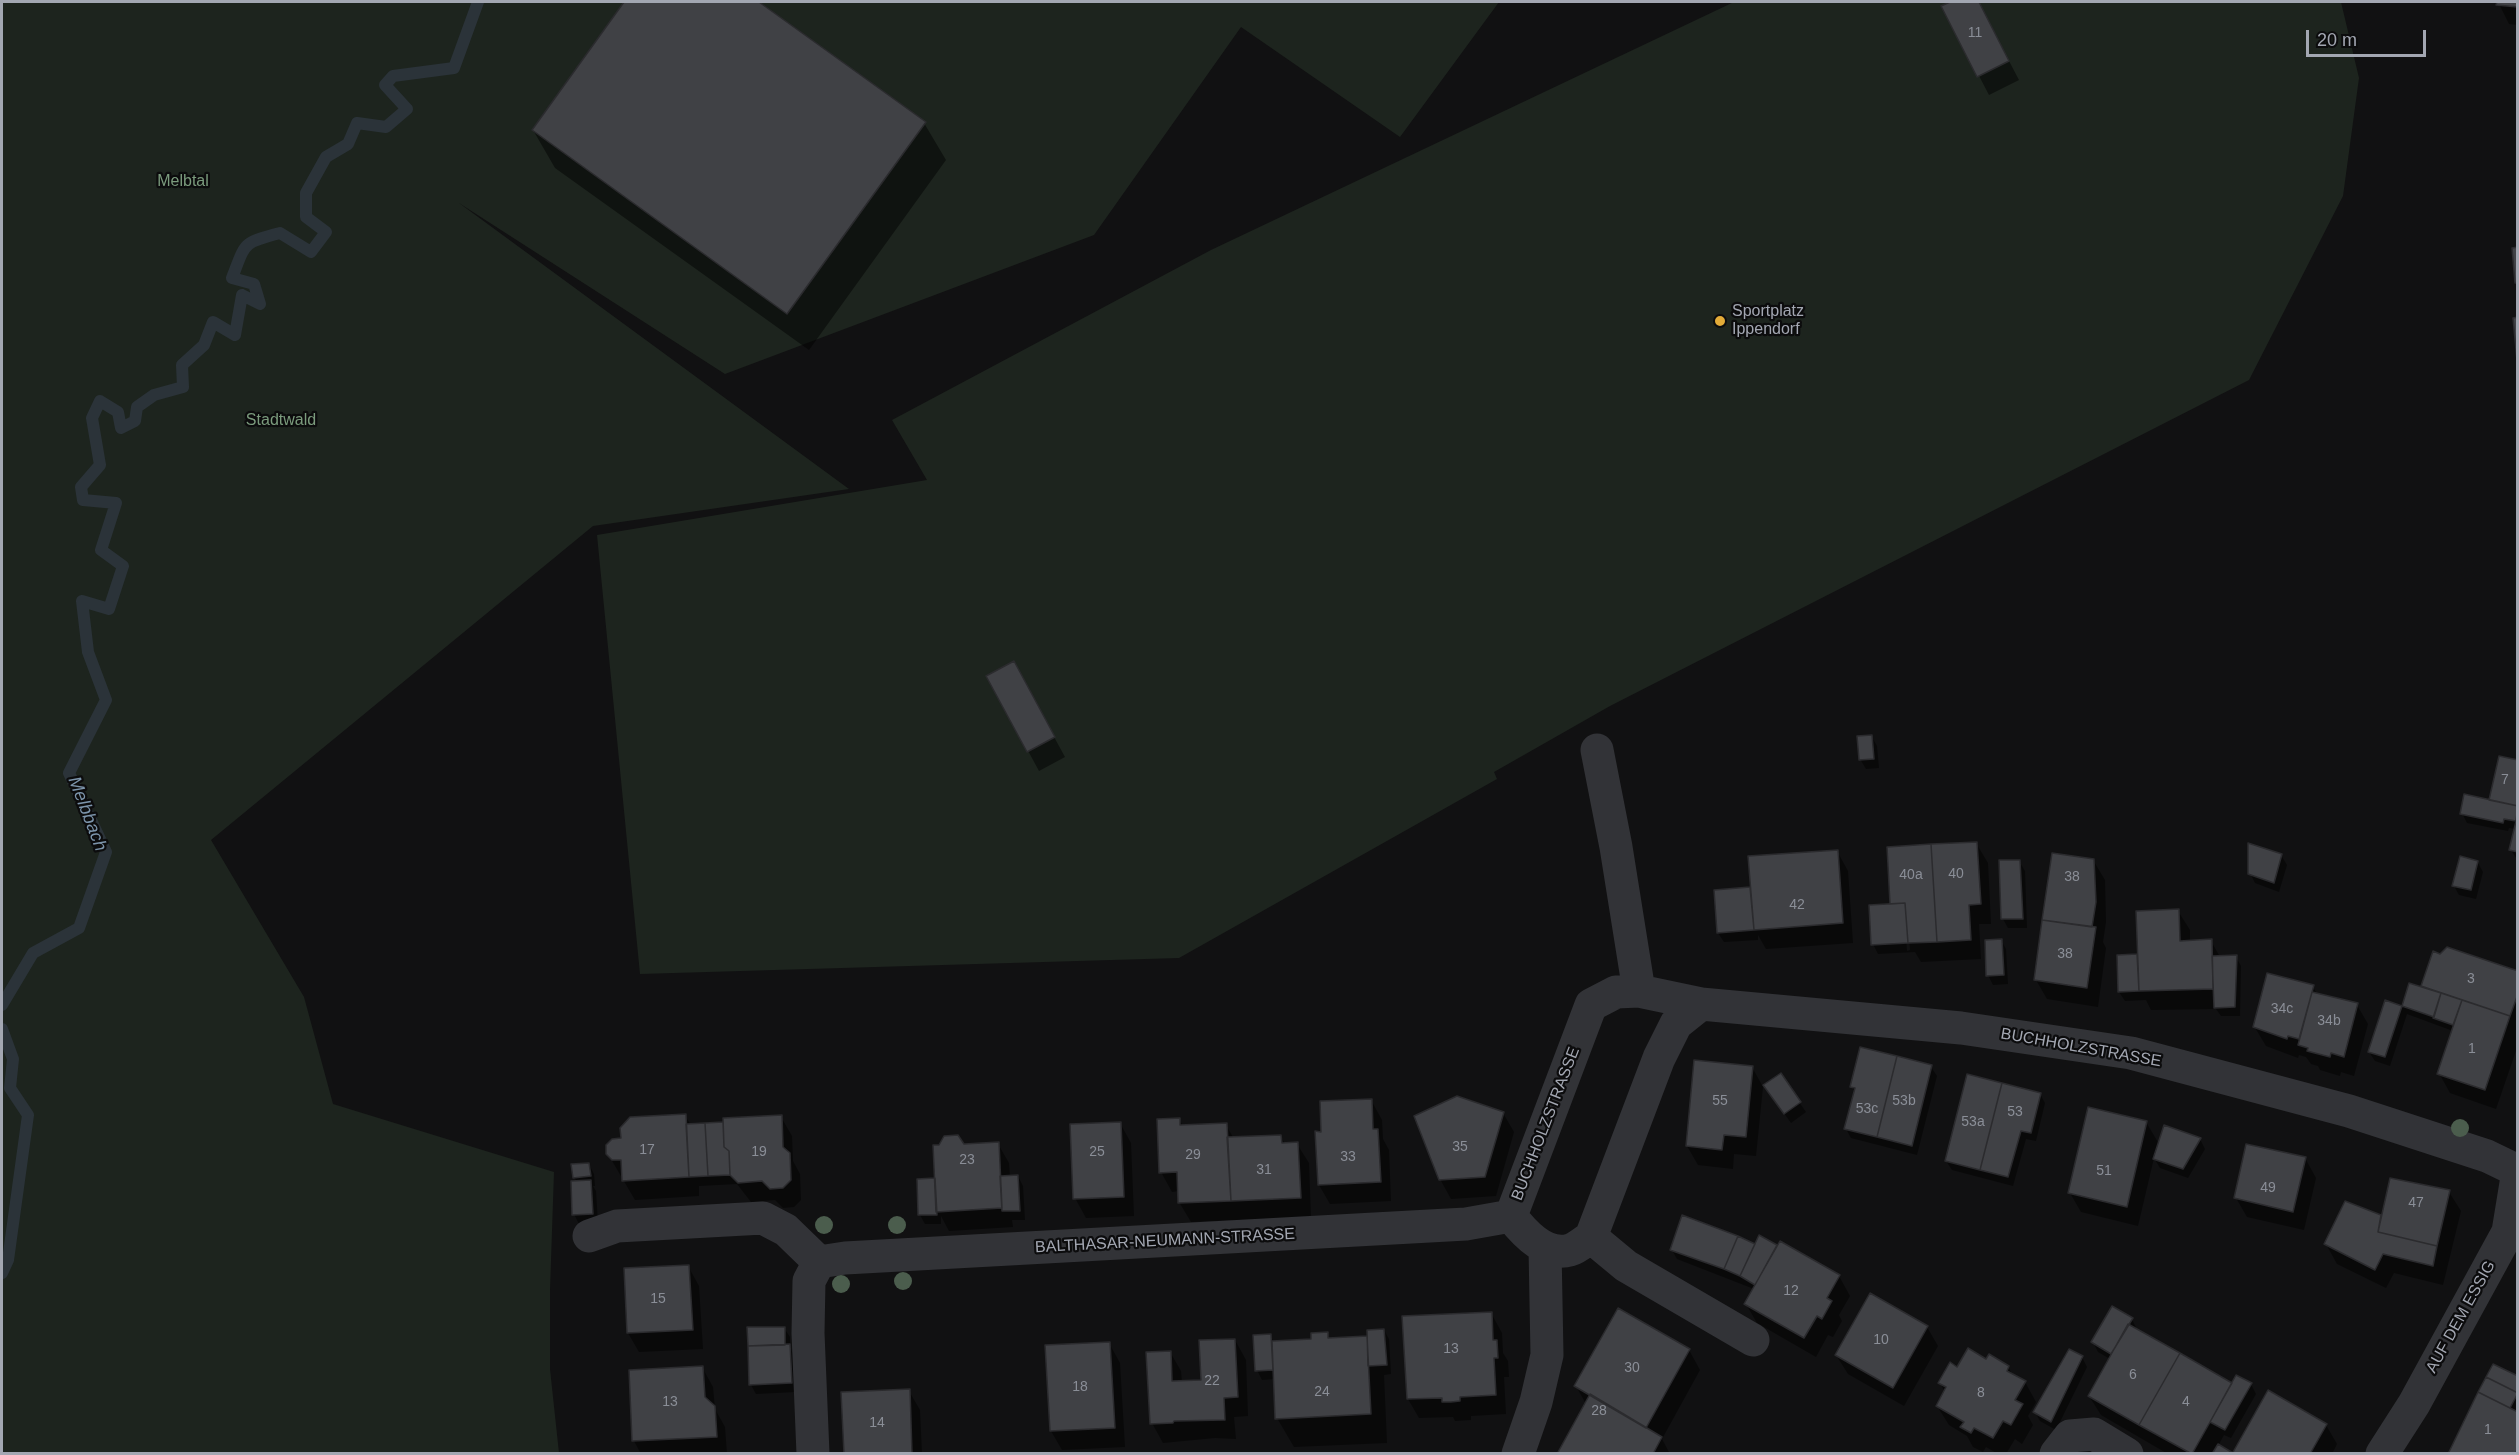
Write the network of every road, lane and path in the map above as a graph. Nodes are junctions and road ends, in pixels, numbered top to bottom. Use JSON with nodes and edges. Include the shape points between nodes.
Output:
{"nodes":[{"id":1,"x":1597,"y":750,"type":"dead end"},
{"id":2,"x":1639,"y":991,"type":"junction"},
{"id":3,"x":1701,"y":1004,"type":"junction"},
{"id":4,"x":2517,"y":1171,"type":"edge"},
{"id":5,"x":1511,"y":1216,"type":"junction"},
{"id":6,"x":589,"y":1236,"type":"dead end"},
{"id":7,"x":1591,"y":1237,"type":"junction"},
{"id":8,"x":1545,"y":1248,"type":"junction"},
{"id":9,"x":819,"y":1262,"type":"junction"},
{"id":10,"x":1753,"y":1340,"type":"dead end"},
{"id":11,"x":813,"y":1454,"type":"edge"},
{"id":12,"x":1518,"y":1454,"type":"edge"},
{"id":13,"x":2056,"y":1454,"type":"edge"},
{"id":14,"x":2127,"y":1454,"type":"edge"},
{"id":15,"x":2382,"y":1454,"type":"edge"}],
"edges":[{"from":1,"to":2,"type":"street"},
{"from":2,"to":3,"type":"street","name":"BUCHHOLZSTRASSE"},
{"from":2,"to":5,"type":"street","name":"BUCHHOLZSTRASSE","via":[[1616,992],[1591,1005]]},
{"from":3,"to":4,"type":"street","name":"BUCHHOLZSTRASSE","via":[[1961,1028],[2130,1053],[2349,1111],[2487,1156]]},
{"from":3,"to":7,"type":"street","via":[[1676,1024],[1659,1058]]},
{"from":4,"to":15,"type":"street","name":"AUF DEM ESSIG","via":[[2508,1232],[2414,1404]]},
{"from":5,"to":8,"type":"street","name":"BUCHHOLZSTRASSE","via":[[1525,1234]]},
{"from":5,"to":9,"type":"street","name":"BALTHASAR-NEUMANN-STRASSE","via":[[1466,1224]]},
{"from":6,"to":9,"type":"street","via":[[617,1226],[763,1218],[786,1230]]},
{"from":7,"to":8,"type":"street","via":[[1570,1250]]},
{"from":7,"to":10,"type":"street","via":[[1626,1266]]},
{"from":8,"to":12,"type":"street","via":[[1547,1355]]},
{"from":9,"to":11,"type":"street","via":[[809,1281],[808,1312]]},
{"from":13,"to":14,"type":"street","via":[[2070,1437],[2094,1434]]}]}
